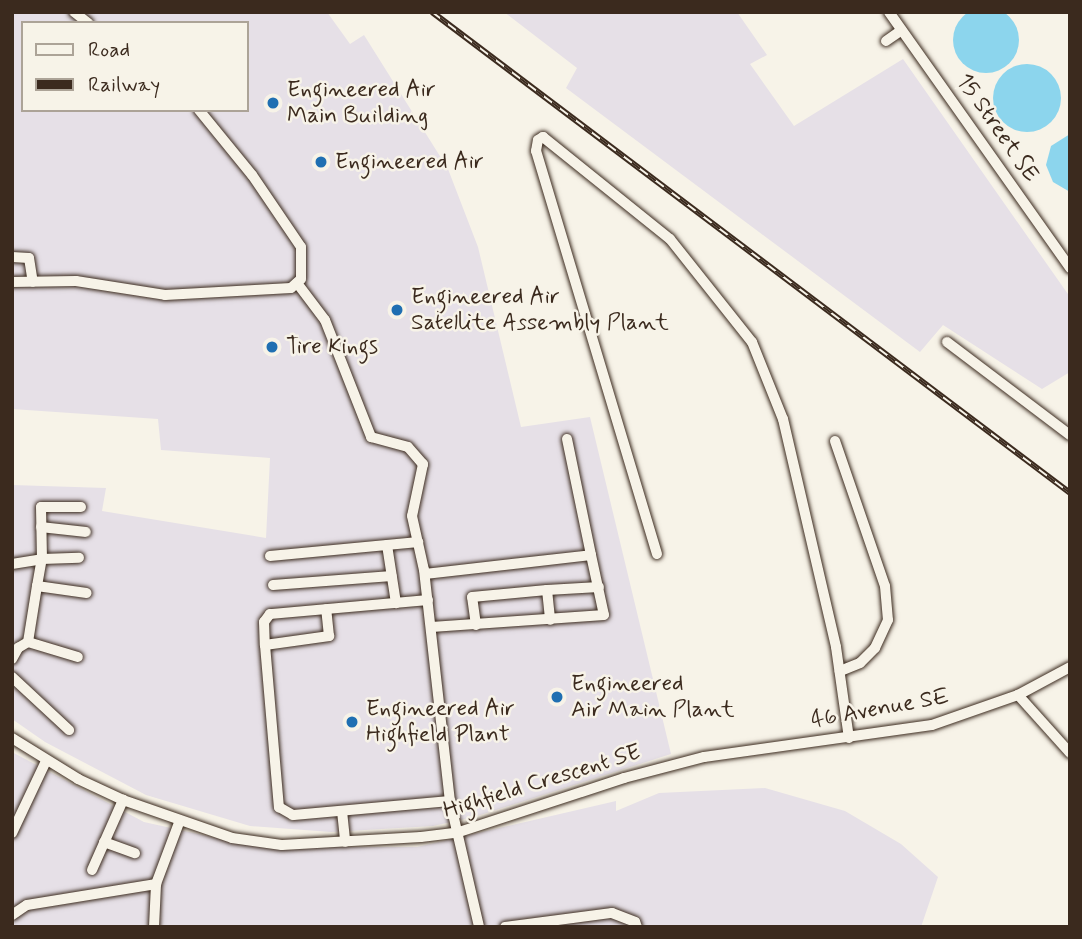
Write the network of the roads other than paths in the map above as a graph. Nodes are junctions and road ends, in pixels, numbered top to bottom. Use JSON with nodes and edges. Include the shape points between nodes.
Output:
{"nodes":[{"id":1,"x":889,"y":12,"type":"edge"},
{"id":2,"x":902,"y":30,"type":"junction"},
{"id":3,"x":886,"y":41,"type":"dead end"},
{"id":4,"x":201,"y":112,"type":"edge"},
{"id":5,"x":1065,"y":252,"type":"edge"},
{"id":6,"x":12,"y":257,"type":"edge"},
{"id":7,"x":1070,"y":268,"type":"edge"},
{"id":8,"x":12,"y":282,"type":"edge"},
{"id":9,"x":33,"y":282,"type":"junction"},
{"id":10,"x":297,"y":283,"type":"junction"},
{"id":11,"x":947,"y":342,"type":"dead end"},
{"id":12,"x":1070,"y":435,"type":"edge"},
{"id":13,"x":567,"y":439,"type":"dead end"},
{"id":14,"x":835,"y":441,"type":"dead end"},
{"id":15,"x":81,"y":507,"type":"dead end"},
{"id":16,"x":41,"y":527,"type":"junction"},
{"id":17,"x":86,"y":532,"type":"dead end"},
{"id":18,"x":418,"y":542,"type":"junction"},
{"id":19,"x":387,"y":545,"type":"junction"},
{"id":20,"x":657,"y":554,"type":"dead end"},
{"id":21,"x":591,"y":555,"type":"junction"},
{"id":22,"x":270,"y":556,"type":"dead end"},
{"id":23,"x":79,"y":558,"type":"dead end"},
{"id":24,"x":42,"y":559,"type":"junction"},
{"id":25,"x":12,"y":564,"type":"edge"},
{"id":26,"x":425,"y":573,"type":"junction"},
{"id":27,"x":392,"y":576,"type":"junction"},
{"id":28,"x":273,"y":585,"type":"dead end"},
{"id":29,"x":37,"y":586,"type":"junction"},
{"id":30,"x":599,"y":587,"type":"junction"},
{"id":31,"x":547,"y":590,"type":"junction"},
{"id":32,"x":87,"y":593,"type":"dead end"},
{"id":33,"x":428,"y":600,"type":"junction"},
{"id":34,"x":396,"y":603,"type":"junction"},
{"id":35,"x":326,"y":609,"type":"junction"},
{"id":36,"x":550,"y":620,"type":"junction"},
{"id":37,"x":476,"y":625,"type":"junction"},
{"id":38,"x":431,"y":627,"type":"junction"},
{"id":39,"x":29,"y":642,"type":"junction"},
{"id":40,"x":265,"y":645,"type":"junction"},
{"id":41,"x":78,"y":657,"type":"dead end"},
{"id":42,"x":12,"y":659,"type":"edge"},
{"id":43,"x":1070,"y":667,"type":"edge"},
{"id":44,"x":840,"y":671,"type":"junction"},
{"id":45,"x":12,"y":677,"type":"edge"},
{"id":46,"x":1018,"y":695,"type":"junction"},
{"id":47,"x":69,"y":730,"type":"dead end"},
{"id":48,"x":12,"y":738,"type":"edge"},
{"id":49,"x":849,"y":738,"type":"junction"},
{"id":50,"x":1070,"y":753,"type":"edge"},
{"id":51,"x":728,"y":754,"type":"joint"},
{"id":52,"x":46,"y":761,"type":"junction"},
{"id":53,"x":123,"y":800,"type":"junction"},
{"id":54,"x":450,"y":801,"type":"junction"},
{"id":55,"x":342,"y":811,"type":"junction"},
{"id":56,"x":180,"y":820,"type":"junction"},
{"id":57,"x":12,"y":833,"type":"edge"},
{"id":58,"x":456,"y":833,"type":"junction"},
{"id":59,"x":104,"y":842,"type":"junction"},
{"id":60,"x":345,"y":842,"type":"junction"},
{"id":61,"x":135,"y":853,"type":"dead end"},
{"id":62,"x":92,"y":870,"type":"dead end"},
{"id":63,"x":156,"y":884,"type":"junction"},
{"id":64,"x":12,"y":915,"type":"edge"},
{"id":65,"x":154,"y":927,"type":"edge"},
{"id":66,"x":479,"y":927,"type":"edge"},
{"id":67,"x":505,"y":927,"type":"edge"},
{"id":68,"x":637,"y":927,"type":"edge"}],
"edges":[{"from":1,"to":2,"type":"street","name":"15 Street SE"},
{"from":2,"to":3,"type":"street"},
{"from":2,"to":5,"type":"street","name":"15 Street SE"},
{"from":4,"to":10,"type":"street","via":[[252,175],[301,247],[302,279]]},
{"from":5,"to":7,"type":"street","name":"15 Street SE"},
{"from":6,"to":9,"type":"street","via":[[29,258]]},
{"from":8,"to":9,"type":"street"},
{"from":9,"to":10,"type":"street","via":[[76,281],[165,295],[291,288]]},
{"from":10,"to":18,"type":"street","via":[[325,320],[371,437],[408,447],[421,460],[412,516]]},
{"from":11,"to":12,"type":"street"},
{"from":13,"to":21,"type":"street"},
{"from":14,"to":44,"type":"street","via":[[885,586],[888,620],[875,648],[860,663]]},
{"from":15,"to":16,"type":"street","via":[[41,507]]},
{"from":16,"to":17,"type":"street"},
{"from":16,"to":24,"type":"street"},
{"from":18,"to":19,"type":"street"},
{"from":18,"to":26,"type":"street"},
{"from":19,"to":22,"type":"street"},
{"from":19,"to":27,"type":"street"},
{"from":20,"to":44,"type":"street","via":[[536,151],[543,137],[670,239],[752,342],[783,419]]},
{"from":21,"to":26,"type":"street"},
{"from":21,"to":30,"type":"street"},
{"from":23,"to":24,"type":"street"},
{"from":24,"to":25,"type":"street"},
{"from":24,"to":29,"type":"street"},
{"from":26,"to":33,"type":"street"},
{"from":27,"to":28,"type":"street"},
{"from":27,"to":34,"type":"street"},
{"from":29,"to":32,"type":"street"},
{"from":29,"to":39,"type":"street"},
{"from":30,"to":31,"type":"street"},
{"from":30,"to":36,"type":"street","via":[[604,615]]},
{"from":31,"to":36,"type":"street"},
{"from":31,"to":37,"type":"street","via":[[472,597]]},
{"from":33,"to":34,"type":"street"},
{"from":33,"to":38,"type":"street"},
{"from":34,"to":35,"type":"street"},
{"from":35,"to":40,"type":"street","via":[[270,614],[264,622]]},
{"from":35,"to":40,"type":"street","via":[[329,636]]},
{"from":36,"to":37,"type":"street"},
{"from":37,"to":38,"type":"street"},
{"from":38,"to":54,"type":"street"},
{"from":39,"to":41,"type":"street"},
{"from":39,"to":42,"type":"street","via":[[18,648]]},
{"from":40,"to":55,"type":"street","via":[[279,807],[293,815]]},
{"from":43,"to":46,"type":"street","name":"46 Avenue SE"},
{"from":44,"to":49,"type":"street"},
{"from":45,"to":47,"type":"street"},
{"from":46,"to":49,"type":"street","name":"46 Avenue SE","via":[[932,726]]},
{"from":46,"to":50,"type":"street"},
{"from":48,"to":52,"type":"street","name":"Highfield Crescent SE"},
{"from":49,"to":51,"type":"street","name":"46 Avenue SE"},
{"from":51,"to":58,"type":"street","name":"Highfield Crescent SE","via":[[624,778]]},
{"from":52,"to":53,"type":"street","name":"Highfield Crescent SE"},
{"from":52,"to":57,"type":"street"},
{"from":53,"to":56,"type":"street","name":"Highfield Crescent SE"},
{"from":53,"to":59,"type":"street"},
{"from":54,"to":55,"type":"street"},
{"from":54,"to":58,"type":"street"},
{"from":55,"to":60,"type":"street"},
{"from":56,"to":60,"type":"street","name":"Highfield Crescent SE","via":[[232,838],[282,845]]},
{"from":56,"to":63,"type":"street"},
{"from":58,"to":60,"type":"street","name":"Highfield Crescent SE"},
{"from":58,"to":66,"type":"street"},
{"from":59,"to":61,"type":"street"},
{"from":59,"to":62,"type":"street"},
{"from":63,"to":64,"type":"street","via":[[27,905]]},
{"from":63,"to":65,"type":"street"},
{"from":67,"to":68,"type":"street","via":[[612,913]]}]}
